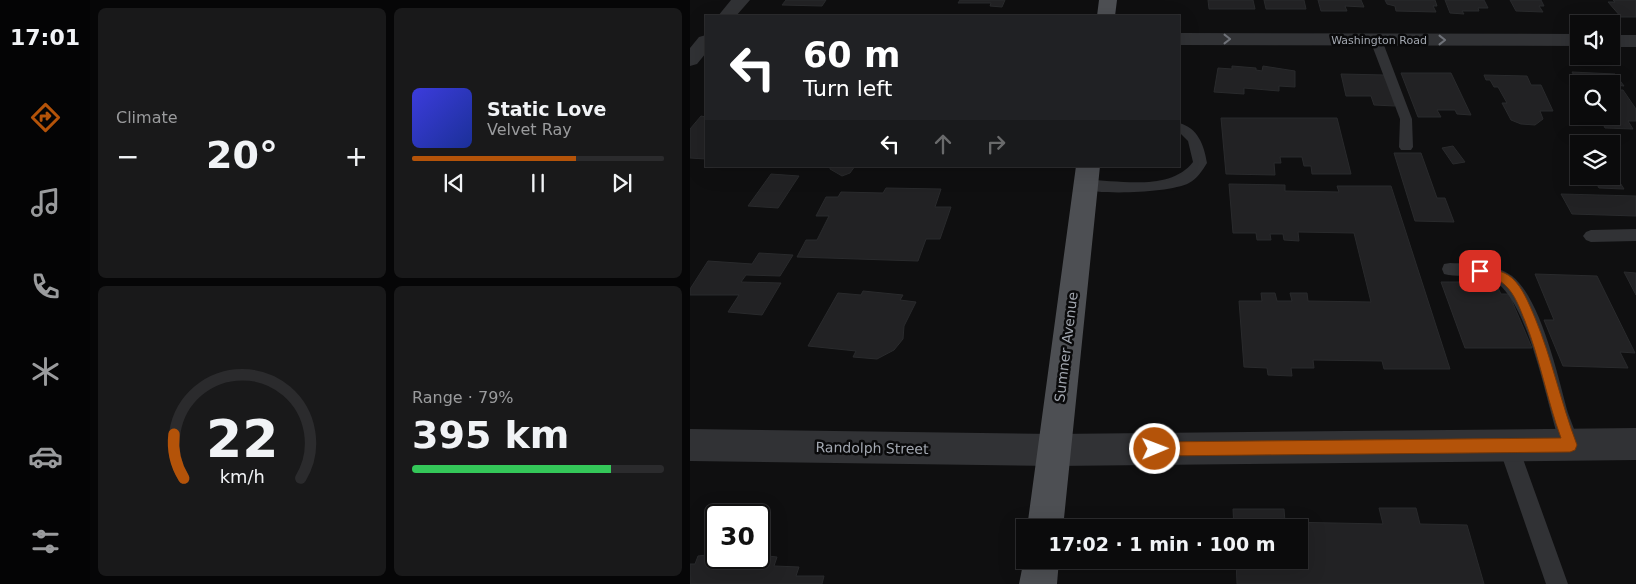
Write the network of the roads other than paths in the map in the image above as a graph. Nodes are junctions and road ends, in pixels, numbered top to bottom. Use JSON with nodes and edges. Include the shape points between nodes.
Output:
{"nodes":[{"id":1,"x":741,"y":0,"type":"edge"},
{"id":2,"x":1108,"y":0,"type":"edge"},
{"id":3,"x":728,"y":15,"type":"edge"},
{"id":4,"x":1106,"y":15,"type":"edge"},
{"id":5,"x":690,"y":39,"type":"edge"},
{"id":6,"x":1180,"y":39,"type":"edge"},
{"id":7,"x":705,"y":40,"type":"edge"},
{"id":8,"x":1376,"y":40,"type":"junction"},
{"id":9,"x":1570,"y":40,"type":"edge"},
{"id":10,"x":705,"y":41,"type":"edge"},
{"id":11,"x":1620,"y":41,"type":"edge"},
{"id":12,"x":1636,"y":41,"type":"edge"},
{"id":13,"x":690,"y":60,"type":"edge"},
{"id":14,"x":1180,"y":128,"type":"edge"},
{"id":15,"x":1406,"y":147,"type":"dead end"},
{"id":16,"x":1087,"y":176,"type":"edge"},
{"id":17,"x":1636,"y":235,"type":"edge"},
{"id":18,"x":1591,"y":236,"type":"dead end"},
{"id":19,"x":1450,"y":269,"type":"dead end"},
{"id":20,"x":1636,"y":444,"type":"edge"},
{"id":21,"x":690,"y":445,"type":"edge"},
{"id":22,"x":1570,"y":445,"type":"junction"},
{"id":23,"x":1508,"y":446,"type":"junction"},
{"id":24,"x":1054,"y":450,"type":"junction"},
{"id":25,"x":1046,"y":519,"type":"edge"},
{"id":26,"x":1040,"y":569,"type":"edge"},
{"id":27,"x":1038,"y":584,"type":"edge"},
{"id":28,"x":1557,"y":584,"type":"edge"}],
"edges":[{"from":1,"to":3,"type":"street"},
{"from":2,"to":4,"type":"main road"},
{"from":5,"to":7,"type":"street"},
{"from":6,"to":8,"type":"street","name":"Washington Road","one_way":true},
{"from":8,"to":9,"type":"street","name":"Washington Road","one_way":true},
{"from":8,"to":15,"type":"lane","via":[[1408,126]]},
{"from":10,"to":13,"type":"street"},
{"from":11,"to":12,"type":"street"},
{"from":14,"to":16,"type":"lane","via":[[1196,140],[1200,163],[1181,181],[1161,185]]},
{"from":16,"to":24,"type":"main road","name":"Sumner Avenue"},
{"from":17,"to":18,"type":"lane"},
{"from":19,"to":22,"type":"lane","via":[[1496,274],[1508,281],[1522,300],[1542,350]]},
{"from":20,"to":22,"type":"street","name":"Randolph Street"},
{"from":21,"to":24,"type":"street","name":"Randolph Street"},
{"from":22,"to":23,"type":"street","name":"Randolph Street"},
{"from":23,"to":24,"type":"street","name":"Randolph Street"},
{"from":23,"to":28,"type":"lane"},
{"from":24,"to":25,"type":"main road","name":"Sumner Avenue"},
{"from":26,"to":27,"type":"main road"}]}
